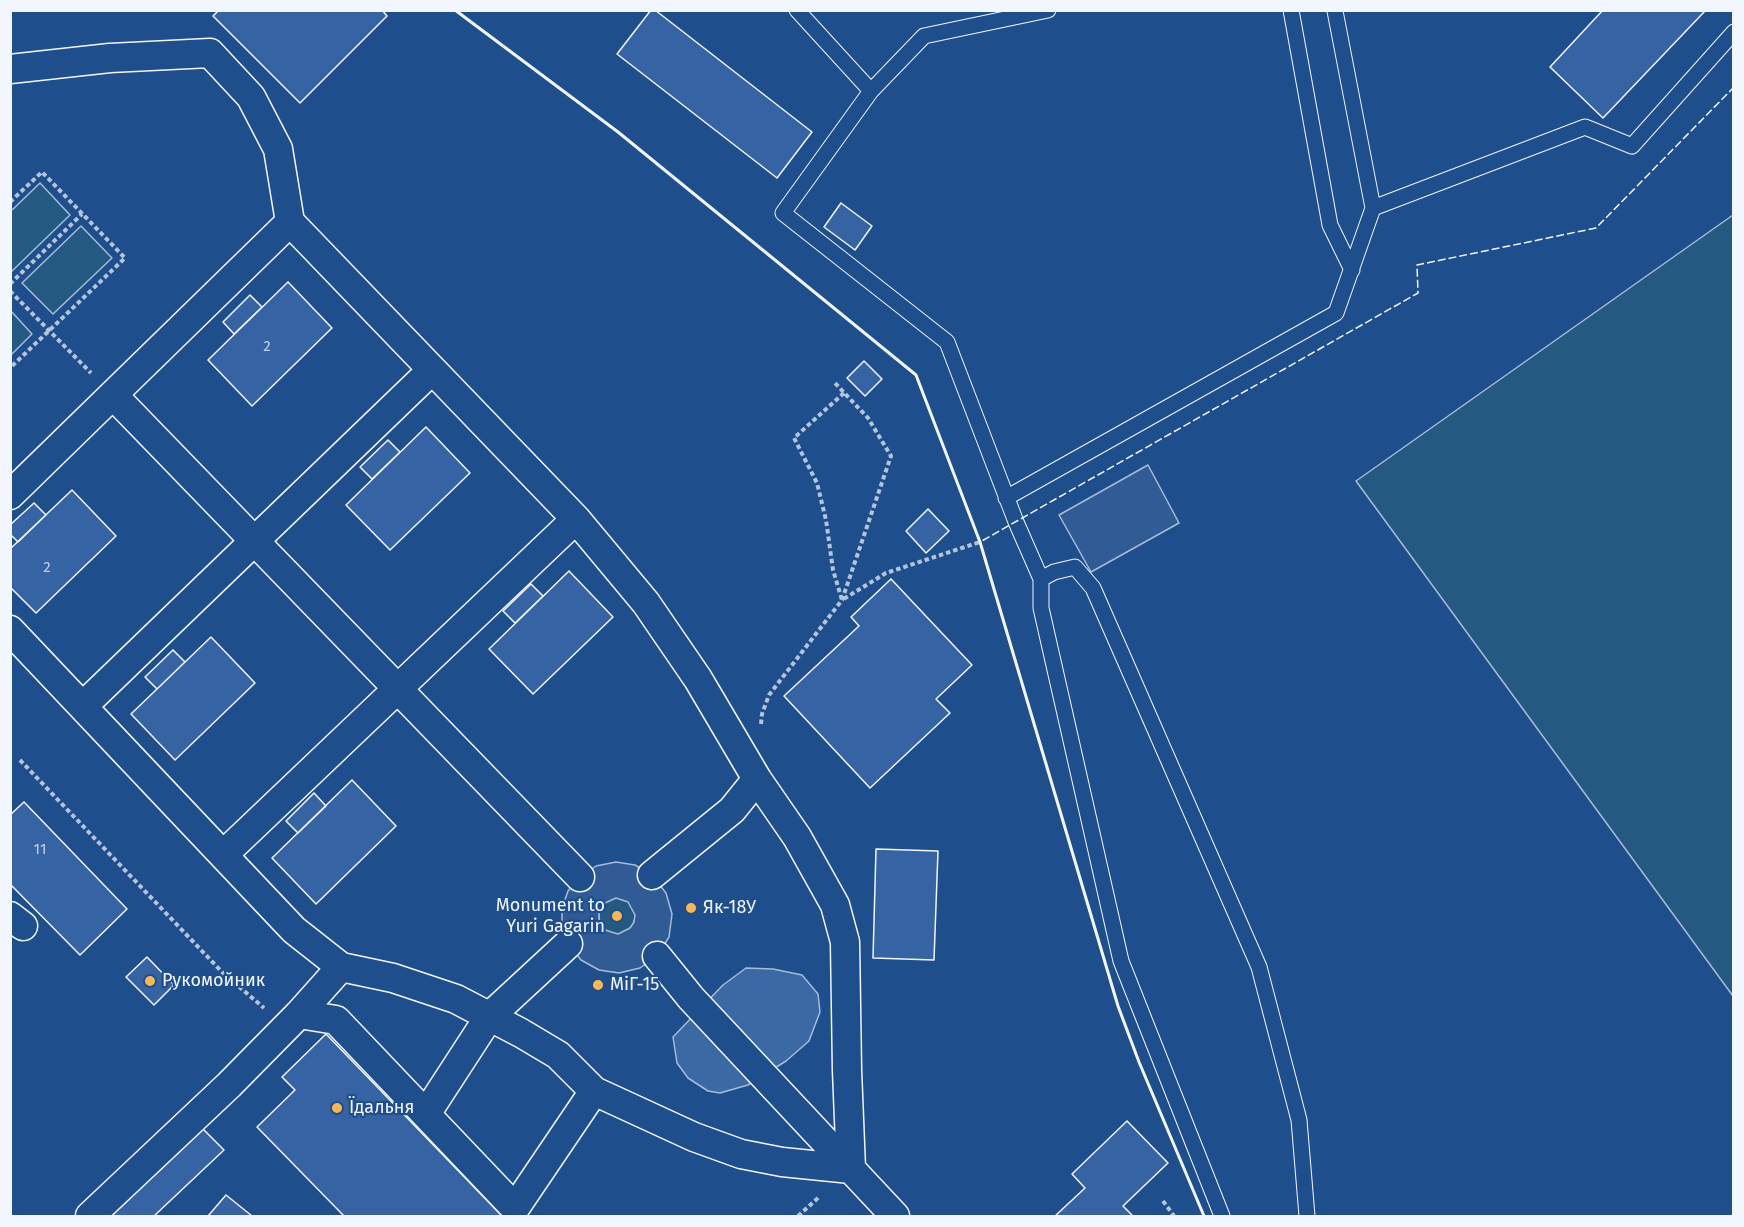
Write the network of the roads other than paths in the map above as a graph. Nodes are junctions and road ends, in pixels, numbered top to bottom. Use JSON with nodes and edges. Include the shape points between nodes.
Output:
{"nodes":[{"id":1,"x":797,"y":10,"type":"edge"},
{"id":2,"x":1048,"y":10,"type":"edge"},
{"id":3,"x":1291,"y":10,"type":"edge"},
{"id":4,"x":1335,"y":11,"type":"edge"},
{"id":5,"x":1734,"y":32,"type":"edge"},
{"id":6,"x":10,"y":69,"type":"edge"},
{"id":7,"x":871,"y":91,"type":"junction"},
{"id":8,"x":1373,"y":208,"type":"junction"},
{"id":9,"x":290,"y":222,"type":"junction"},
{"id":10,"x":1352,"y":270,"type":"junction"},
{"id":11,"x":432,"y":370,"type":"junction"},
{"id":12,"x":113,"y":395,"type":"junction"},
{"id":13,"x":10,"y":495,"type":"edge"},
{"id":14,"x":1006,"y":498,"type":"junction"},
{"id":15,"x":576,"y":519,"type":"junction"},
{"id":16,"x":255,"y":541,"type":"junction"},
{"id":17,"x":1041,"y":579,"type":"junction"},
{"id":18,"x":10,"y":630,"type":"edge"},
{"id":19,"x":398,"y":689,"type":"junction"},
{"id":20,"x":82,"y":706,"type":"junction"},
{"id":21,"x":757,"y":778,"type":"junction"},
{"id":22,"x":223,"y":855,"type":"junction"},
{"id":23,"x":652,"y":875,"type":"dead end"},
{"id":24,"x":580,"y":876,"type":"dead end"},
{"id":25,"x":568,"y":944,"type":"dead end"},
{"id":26,"x":657,"y":956,"type":"dead end"},
{"id":27,"x":341,"y":967,"type":"junction"},
{"id":28,"x":299,"y":1014,"type":"junction"},
{"id":29,"x":489,"y":1017,"type":"junction"},
{"id":30,"x":594,"y":1091,"type":"junction"},
{"id":31,"x":426,"y":1114,"type":"junction"},
{"id":32,"x":851,"y":1169,"type":"junction"},
{"id":33,"x":90,"y":1216,"type":"edge"},
{"id":34,"x":895,"y":1216,"type":"edge"},
{"id":35,"x":1222,"y":1216,"type":"edge"},
{"id":36,"x":1307,"y":1216,"type":"edge"}],
"edges":[{"from":1,"to":7,"type":"lane"},
{"from":2,"to":7,"type":"lane","via":[[924,36]]},
{"from":3,"to":10,"type":"lane","via":[[1330,225]]},
{"from":4,"to":8,"type":"lane"},
{"from":5,"to":8,"type":"lane","via":[[1632,146],[1585,127]]},
{"from":6,"to":9,"type":"street","via":[[210,52],[251,97],[278,149]]},
{"from":7,"to":14,"type":"lane","via":[[783,213],[947,342]]},
{"from":8,"to":10,"type":"lane"},
{"from":9,"to":11,"type":"street"},
{"from":9,"to":12,"type":"street"},
{"from":10,"to":14,"type":"lane","via":[[1336,313]]},
{"from":11,"to":15,"type":"street"},
{"from":11,"to":16,"type":"street"},
{"from":12,"to":13,"type":"street"},
{"from":12,"to":16,"type":"street"},
{"from":14,"to":17,"type":"lane"},
{"from":15,"to":19,"type":"street"},
{"from":15,"to":21,"type":"street","via":[[646,603],[698,679]]},
{"from":16,"to":19,"type":"street"},
{"from":16,"to":20,"type":"street"},
{"from":17,"to":35,"type":"lane","via":[[1041,608],[1122,961]]},
{"from":17,"to":36,"type":"lane","via":[[1075,567],[1093,588],[1259,967],[1299,1120]]},
{"from":18,"to":20,"type":"street"},
{"from":19,"to":22,"type":"street"},
{"from":19,"to":24,"type":"street"},
{"from":20,"to":22,"type":"street"},
{"from":21,"to":23,"type":"street","via":[[732,810]]},
{"from":21,"to":32,"type":"street","via":[[797,837],[835,906],[845,942]]},
{"from":22,"to":27,"type":"street","via":[[294,930]]},
{"from":25,"to":29,"type":"street"},
{"from":26,"to":32,"type":"street","via":[[691,998]]},
{"from":27,"to":28,"type":"street"},
{"from":27,"to":29,"type":"street","via":[[393,978],[456,999]]},
{"from":28,"to":31,"type":"street","via":[[336,1020]]},
{"from":28,"to":33,"type":"street"},
{"from":29,"to":30,"type":"street","via":[[558,1055]]},
{"from":29,"to":31,"type":"street"},
{"from":30,"to":31,"type":"street","via":[[515,1208]]},
{"from":30,"to":32,"type":"street","via":[[741,1154]]},
{"from":32,"to":34,"type":"street"}]}
